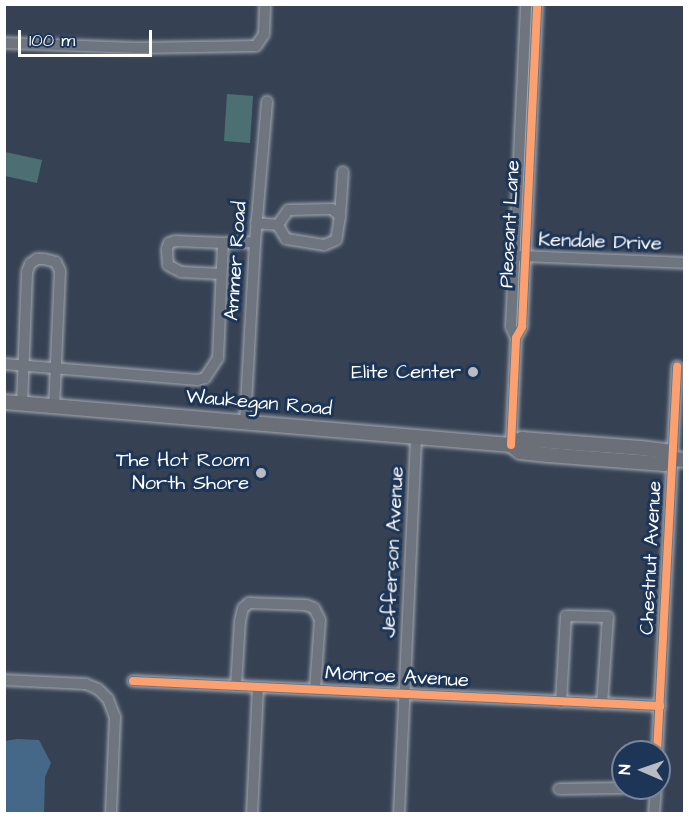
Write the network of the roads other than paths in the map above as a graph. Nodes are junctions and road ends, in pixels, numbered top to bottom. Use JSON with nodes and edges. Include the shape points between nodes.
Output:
{"nodes":[{"id":1,"x":265,"y":4,"type":"edge"},
{"id":2,"x":526,"y":4,"type":"edge"},
{"id":3,"x":537,"y":4,"type":"edge"},
{"id":4,"x":530,"y":37,"type":"junction"},
{"id":5,"x":4,"y":43,"type":"edge"},
{"id":6,"x":267,"y":102,"type":"dead end"},
{"id":7,"x":343,"y":172,"type":"dead end"},
{"id":8,"x":340,"y":216,"type":"junction"},
{"id":9,"x":256,"y":223,"type":"junction"},
{"id":10,"x":278,"y":225,"type":"junction"},
{"id":11,"x":255,"y":242,"type":"junction"},
{"id":12,"x":223,"y":243,"type":"junction"},
{"id":13,"x":520,"y":256,"type":"junction"},
{"id":14,"x":684,"y":263,"type":"edge"},
{"id":15,"x":221,"y":274,"type":"junction"},
{"id":16,"x":4,"y":364,"type":"edge"},
{"id":17,"x":23,"y":365,"type":"junction"},
{"id":18,"x":677,"y":367,"type":"dead end"},
{"id":19,"x":56,"y":368,"type":"junction"},
{"id":20,"x":4,"y":402,"type":"edge"},
{"id":21,"x":22,"y":404,"type":"junction"},
{"id":22,"x":54,"y":406,"type":"junction"},
{"id":23,"x":245,"y":422,"type":"junction"},
{"id":24,"x":416,"y":436,"type":"junction"},
{"id":25,"x":511,"y":445,"type":"junction"},
{"id":26,"x":679,"y":459,"type":"edge"},
{"id":27,"x":4,"y":680,"type":"edge"},
{"id":28,"x":133,"y":681,"type":"dead end"},
{"id":29,"x":236,"y":686,"type":"junction"},
{"id":30,"x":258,"y":687,"type":"junction"},
{"id":31,"x":315,"y":690,"type":"junction"},
{"id":32,"x":404,"y":694,"type":"junction"},
{"id":33,"x":561,"y":702,"type":"junction"},
{"id":34,"x":602,"y":704,"type":"junction"},
{"id":35,"x":660,"y":706,"type":"junction"},
{"id":36,"x":658,"y":740,"type":"edge"},
{"id":37,"x":611,"y":788,"type":"edge"},
{"id":38,"x":559,"y":789,"type":"dead end"},
{"id":39,"x":111,"y":813,"type":"edge"},
{"id":40,"x":252,"y":813,"type":"edge"},
{"id":41,"x":399,"y":813,"type":"edge"}],
"edges":[{"from":1,"to":5,"type":"street","via":[[264,34],[256,46],[137,48]]},
{"from":2,"to":4,"type":"street","name":"Pleasant Lane"},
{"from":3,"to":4,"type":"street","name":"Pleasant Lane"},
{"from":4,"to":13,"type":"street","name":"Pleasant Lane"},
{"from":6,"to":9,"type":"street","name":"Ammer Road"},
{"from":7,"to":8,"type":"street"},
{"from":8,"to":10,"type":"street","via":[[332,210],[288,210]]},
{"from":8,"to":10,"type":"street","via":[[336,240],[324,245],[286,239]]},
{"from":9,"to":10,"type":"street"},
{"from":9,"to":11,"type":"street","name":"Ammer Road"},
{"from":11,"to":12,"type":"street"},
{"from":11,"to":23,"type":"street","name":"Ammer Road"},
{"from":12,"to":15,"type":"street"},
{"from":12,"to":15,"type":"street","via":[[175,241],[167,249],[168,265],[181,272]]},
{"from":13,"to":14,"type":"street","name":"Kendale Drive"},
{"from":13,"to":25,"type":"street","name":"Pleasant Lane","via":[[511,327],[516,338]]},
{"from":15,"to":19,"type":"street","via":[[218,358],[205,378]]},
{"from":16,"to":17,"type":"street"},
{"from":17,"to":19,"type":"street"},
{"from":17,"to":19,"type":"street","via":[[27,272],[30,264],[44,259],[56,262],[60,271]]},
{"from":17,"to":21,"type":"street"},
{"from":18,"to":26,"type":"street","name":"Chestnut Avenue"},
{"from":19,"to":22,"type":"street"},
{"from":20,"to":21,"type":"main road","name":"Waukegan Road"},
{"from":21,"to":22,"type":"main road","name":"Waukegan Road"},
{"from":22,"to":23,"type":"main road","name":"Waukegan Road"},
{"from":23,"to":24,"type":"main road","name":"Waukegan Road"},
{"from":24,"to":25,"type":"main road","name":"Waukegan Road"},
{"from":24,"to":32,"type":"street","name":"Jefferson Avenue"},
{"from":25,"to":26,"type":"main road","name":"Waukegan Road","via":[[522,439],[641,448],[665,451]]},
{"from":26,"to":35,"type":"street","name":"Chestnut Avenue"},
{"from":27,"to":39,"type":"street","via":[[86,684],[108,699],[115,717]]},
{"from":28,"to":29,"type":"street","name":"Monroe Avenue"},
{"from":29,"to":30,"type":"street","name":"Monroe Avenue"},
{"from":29,"to":31,"type":"street","via":[[243,608],[249,603],[306,605],[314,609],[320,620]]},
{"from":30,"to":31,"type":"street","name":"Monroe Avenue"},
{"from":30,"to":40,"type":"street"},
{"from":31,"to":32,"type":"street","name":"Monroe Avenue"},
{"from":32,"to":33,"type":"street","name":"Monroe Avenue"},
{"from":32,"to":41,"type":"street","name":"Jefferson Avenue"},
{"from":33,"to":34,"type":"street","name":"Monroe Avenue"},
{"from":33,"to":34,"type":"street","via":[[566,616],[608,617]]},
{"from":34,"to":35,"type":"street","name":"Monroe Avenue"},
{"from":35,"to":36,"type":"street","name":"Chestnut Avenue"},
{"from":37,"to":38,"type":"street"}]}
